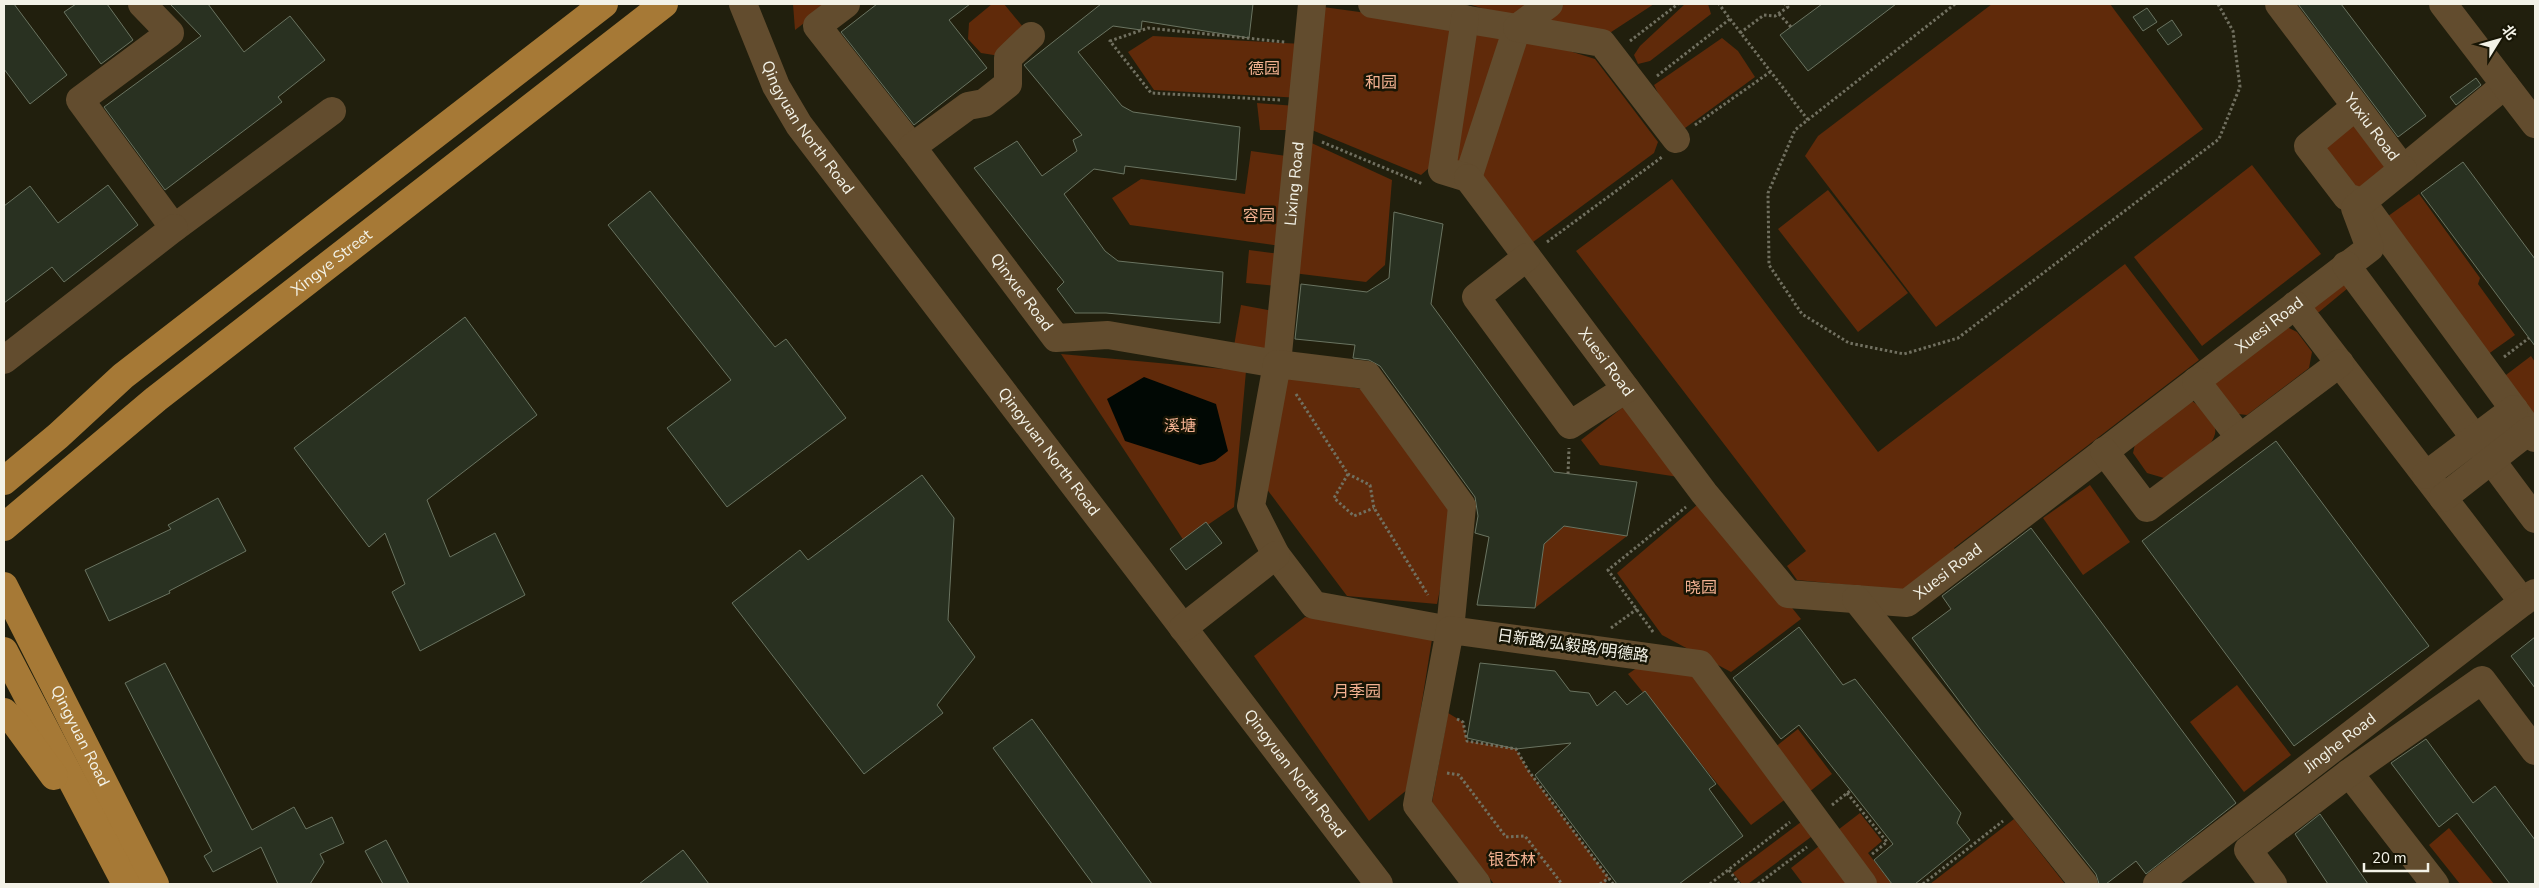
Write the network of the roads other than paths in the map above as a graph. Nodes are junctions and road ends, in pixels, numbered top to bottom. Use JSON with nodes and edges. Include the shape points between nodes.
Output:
{"nodes":[{"id":1,"x":142,"y":4,"type":"edge"},
{"id":2,"x":604,"y":4,"type":"edge"},
{"id":3,"x":664,"y":4,"type":"edge"},
{"id":4,"x":743,"y":4,"type":"edge"},
{"id":5,"x":846,"y":4,"type":"edge"},
{"id":6,"x":1312,"y":4,"type":"edge"},
{"id":7,"x":1372,"y":4,"type":"edge"},
{"id":8,"x":1549,"y":4,"type":"edge"},
{"id":9,"x":2279,"y":4,"type":"edge"},
{"id":10,"x":2443,"y":4,"type":"edge"},
{"id":11,"x":1465,"y":20,"type":"junction"},
{"id":12,"x":1516,"y":28,"type":"junction"},
{"id":13,"x":1031,"y":36,"type":"dead end"},
{"id":14,"x":2505,"y":85,"type":"junction"},
{"id":15,"x":2355,"y":107,"type":"junction"},
{"id":16,"x":332,"y":111,"type":"dead end"},
{"id":17,"x":2535,"y":124,"type":"edge"},
{"id":18,"x":1676,"y":139,"type":"road end"},
{"id":19,"x":912,"y":147,"type":"junction"},
{"id":20,"x":2402,"y":169,"type":"junction"},
{"id":21,"x":1455,"y":174,"type":"junction"},
{"id":22,"x":2362,"y":202,"type":"junction"},
{"id":23,"x":174,"y":228,"type":"junction"},
{"id":24,"x":1527,"y":257,"type":"junction"},
{"id":25,"x":2346,"y":265,"type":"junction"},
{"id":26,"x":2295,"y":305,"type":"junction"},
{"id":27,"x":4,"y":360,"type":"edge"},
{"id":28,"x":2340,"y":363,"type":"junction"},
{"id":29,"x":1276,"y":364,"type":"junction"},
{"id":30,"x":123,"y":376,"type":"junction"},
{"id":31,"x":2196,"y":380,"type":"junction"},
{"id":32,"x":1626,"y":389,"type":"junction"},
{"id":33,"x":2526,"y":426,"type":"edge"},
{"id":34,"x":2240,"y":438,"type":"junction"},
{"id":35,"x":2475,"y":438,"type":"junction"},
{"id":36,"x":2104,"y":452,"type":"junction"},
{"id":37,"x":4,"y":459,"type":"edge"},
{"id":38,"x":2492,"y":461,"type":"junction"},
{"id":39,"x":2426,"y":475,"type":"junction"},
{"id":40,"x":4,"y":481,"type":"edge"},
{"id":41,"x":2444,"y":498,"type":"junction"},
{"id":42,"x":2535,"y":519,"type":"edge"},
{"id":43,"x":4,"y":527,"type":"edge"},
{"id":44,"x":1276,"y":555,"type":"junction"},
{"id":45,"x":4,"y":586,"type":"edge"},
{"id":46,"x":2529,"y":597,"type":"edge"},
{"id":47,"x":1856,"y":600,"type":"junction"},
{"id":48,"x":1183,"y":628,"type":"junction"},
{"id":49,"x":1450,"y":630,"type":"junction"},
{"id":50,"x":4,"y":650,"type":"edge"},
{"id":51,"x":4,"y":712,"type":"edge"},
{"id":52,"x":2535,"y":751,"type":"edge"},
{"id":53,"x":2349,"y":773,"type":"junction"},
{"id":54,"x":112,"y":857,"type":"junction"},
{"id":55,"x":1865,"y":872,"type":"edge"},
{"id":56,"x":126,"y":884,"type":"edge"},
{"id":57,"x":155,"y":884,"type":"edge"},
{"id":58,"x":1379,"y":884,"type":"edge"},
{"id":59,"x":1477,"y":884,"type":"edge"},
{"id":60,"x":2084,"y":884,"type":"edge"},
{"id":61,"x":2157,"y":884,"type":"edge"},
{"id":62,"x":2273,"y":884,"type":"edge"},
{"id":63,"x":2435,"y":884,"type":"edge"}],
"edges":[{"from":1,"to":23,"type":"street","via":[[170,33],[80,100]]},
{"from":2,"to":30,"type":"main road"},
{"from":3,"to":43,"type":"main road","name":"Xingye Street","via":[[156,399]]},
{"from":4,"to":48,"type":"street","name":"Qingyuan North Road","via":[[776,86],[799,125]]},
{"from":5,"to":19,"type":"street","via":[[817,26]]},
{"from":6,"to":29,"type":"street","name":"Lixing Road"},
{"from":7,"to":11,"type":"street"},
{"from":8,"to":12,"type":"street"},
{"from":9,"to":15,"type":"street","name":"Yuxiu Road"},
{"from":10,"to":14,"type":"street"},
{"from":11,"to":12,"type":"street"},
{"from":11,"to":21,"type":"street"},
{"from":12,"to":18,"type":"street","via":[[1602,43]]},
{"from":12,"to":21,"type":"street"},
{"from":13,"to":19,"type":"street","via":[[1008,58],[1008,84],[984,103],[968,106]]},
{"from":14,"to":17,"type":"street"},
{"from":14,"to":20,"type":"street","name":"Yuxiu Road"},
{"from":15,"to":20,"type":"street","name":"Yuxiu Road"},
{"from":15,"to":22,"type":"street","via":[[2308,146],[2347,197]]},
{"from":16,"to":23,"type":"street"},
{"from":19,"to":29,"type":"street","name":"Qinxue Road","via":[[1056,338],[1108,335]]},
{"from":20,"to":22,"type":"street"},
{"from":21,"to":24,"type":"street","name":"Xuesi Road"},
{"from":22,"to":25,"type":"street","name":"Xuesi Road","via":[[2355,208],[2370,248]]},
{"from":22,"to":33,"type":"street"},
{"from":23,"to":27,"type":"street"},
{"from":24,"to":32,"type":"street","name":"Xuesi Road"},
{"from":24,"to":32,"type":"street","via":[[1476,297],[1570,424]]},
{"from":25,"to":26,"type":"street","name":"Xuesi Road"},
{"from":25,"to":35,"type":"street"},
{"from":26,"to":28,"type":"street"},
{"from":26,"to":31,"type":"street","name":"Xuesi Road"},
{"from":28,"to":34,"type":"street"},
{"from":28,"to":39,"type":"street"},
{"from":29,"to":44,"type":"street","name":"Lixing Road","via":[[1251,506]]},
{"from":29,"to":49,"type":"street","via":[[1367,375],[1462,506]]},
{"from":30,"to":37,"type":"main road","via":[[71,409],[27,448]]},
{"from":30,"to":40,"type":"main road"},
{"from":31,"to":34,"type":"street"},
{"from":31,"to":36,"type":"street","name":"Xuesi Road"},
{"from":32,"to":47,"type":"street","name":"Xuesi Road","via":[[1704,493],[1788,594]]},
{"from":33,"to":35,"type":"street"},
{"from":33,"to":38,"type":"street"},
{"from":34,"to":36,"type":"street","via":[[2147,508]]},
{"from":35,"to":38,"type":"street"},
{"from":35,"to":39,"type":"street"},
{"from":36,"to":47,"type":"street","name":"Xuesi Road","via":[[1907,603]]},
{"from":38,"to":41,"type":"street"},
{"from":38,"to":42,"type":"street"},
{"from":39,"to":41,"type":"street"},
{"from":41,"to":46,"type":"street"},
{"from":44,"to":48,"type":"street"},
{"from":44,"to":49,"type":"street","name":"日新路/弘毅路/明德路","via":[[1314,605]]},
{"from":45,"to":57,"type":"main road","name":"Qingyuan Road"},
{"from":46,"to":61,"type":"street","name":"Jinghe Road"},
{"from":47,"to":60,"type":"street"},
{"from":48,"to":58,"type":"street","name":"Qingyuan North Road"},
{"from":49,"to":55,"type":"street","name":"日新路/弘毅路/明德路","via":[[1700,664],[1806,810]]},
{"from":49,"to":59,"type":"street","via":[[1418,805]]},
{"from":50,"to":54,"type":"main road","name":"Qingyuan Road"},
{"from":51,"to":54,"type":"main road"},
{"from":52,"to":53,"type":"street","via":[[2482,680]]},
{"from":53,"to":62,"type":"street","via":[[2248,850]]},
{"from":53,"to":63,"type":"street"},
{"from":54,"to":56,"type":"main road","name":"Qingyuan Road"}]}
